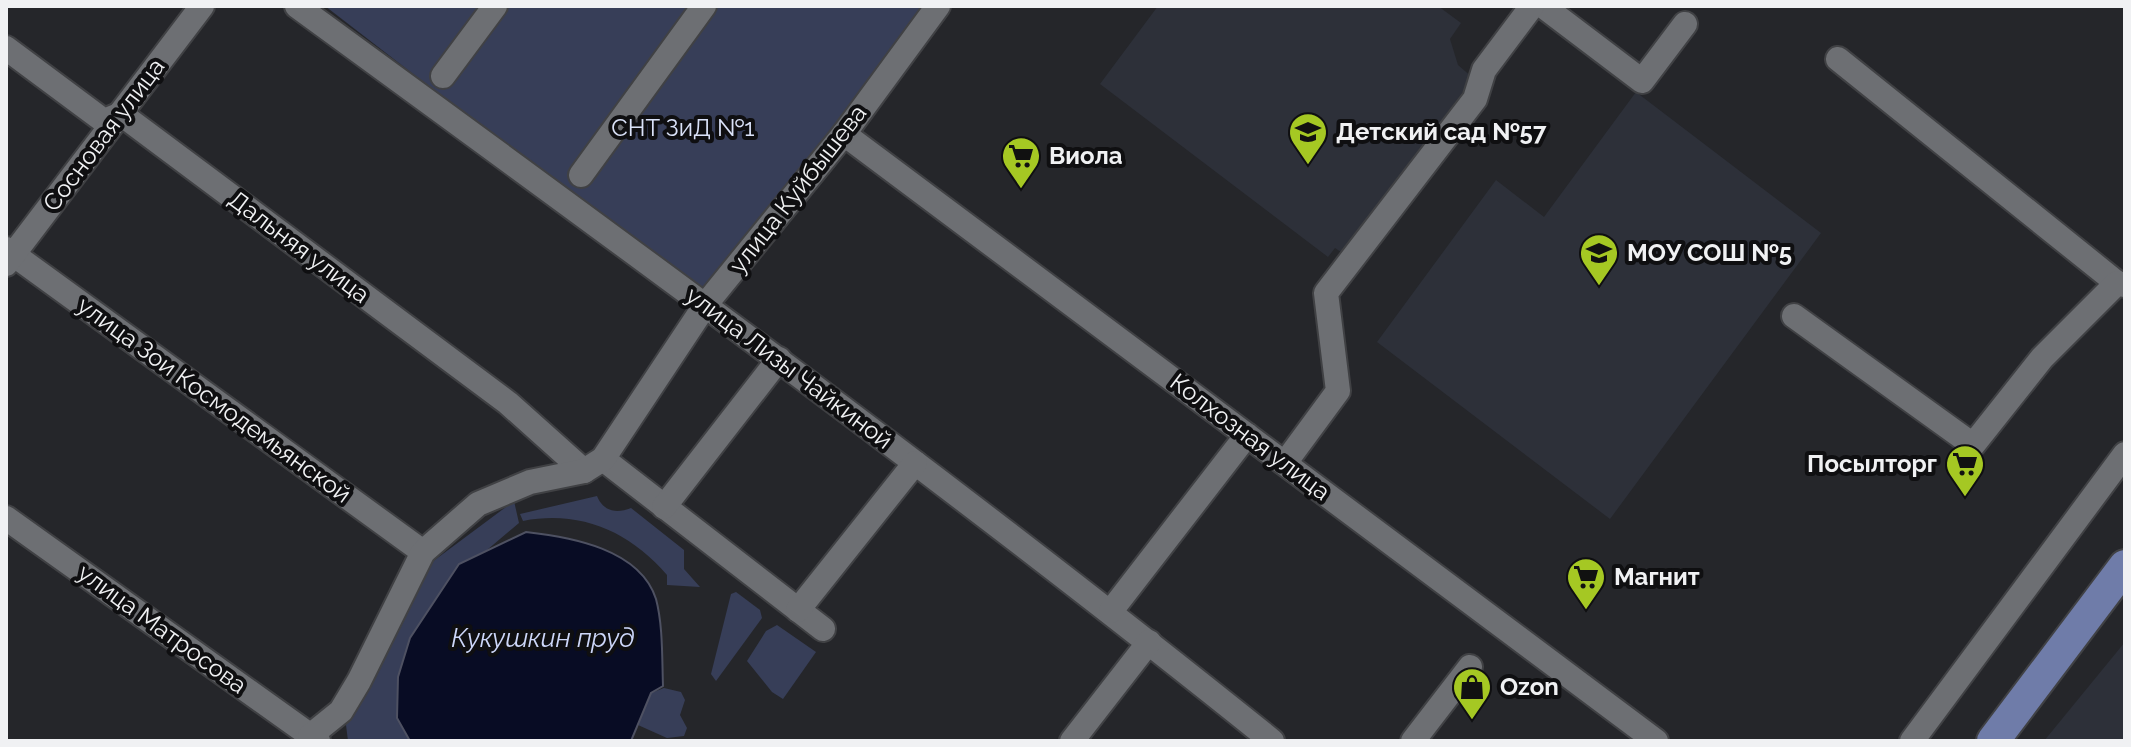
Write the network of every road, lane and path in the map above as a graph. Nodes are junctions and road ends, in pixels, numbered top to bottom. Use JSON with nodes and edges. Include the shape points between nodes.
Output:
{"nodes":[{"id":1,"x":202,"y":6,"type":"edge"},
{"id":2,"x":297,"y":6,"type":"edge"},
{"id":3,"x":495,"y":6,"type":"edge"},
{"id":4,"x":704,"y":6,"type":"edge"},
{"id":5,"x":938,"y":6,"type":"edge"},
{"id":6,"x":1532,"y":6,"type":"edge"},
{"id":7,"x":1543,"y":6,"type":"edge"},
{"id":8,"x":1685,"y":24,"type":"dead end"},
{"id":9,"x":6,"y":48,"type":"edge"},
{"id":10,"x":1838,"y":59,"type":"dead end"},
{"id":11,"x":443,"y":76,"type":"dead end"},
{"id":12,"x":121,"y":114,"type":"junction"},
{"id":13,"x":844,"y":134,"type":"junction"},
{"id":14,"x":581,"y":175,"type":"dead end"},
{"id":15,"x":8,"y":256,"type":"edge"},
{"id":16,"x":2121,"y":284,"type":"edge"},
{"id":17,"x":706,"y":304,"type":"junction"},
{"id":18,"x":1794,"y":316,"type":"dead end"},
{"id":19,"x":779,"y":359,"type":"junction"},
{"id":20,"x":1247,"y":435,"type":"junction"},
{"id":21,"x":2125,"y":454,"type":"edge"},
{"id":22,"x":915,"y":463,"type":"junction"},
{"id":23,"x":1285,"y":463,"type":"junction"},
{"id":24,"x":594,"y":465,"type":"junction"},
{"id":25,"x":664,"y":507,"type":"junction"},
{"id":26,"x":6,"y":518,"type":"edge"},
{"id":27,"x":423,"y":552,"type":"junction"},
{"id":28,"x":2125,"y":566,"type":"edge"},
{"id":29,"x":798,"y":610,"type":"junction"},
{"id":30,"x":1111,"y":611,"type":"junction"},
{"id":31,"x":823,"y":629,"type":"dead end"},
{"id":32,"x":1149,"y":642,"type":"junction"},
{"id":33,"x":1470,"y":667,"type":"dead end"},
{"id":34,"x":341,"y":711,"type":"junction"},
{"id":35,"x":314,"y":738,"type":"edge"},
{"id":36,"x":336,"y":741,"type":"edge"},
{"id":37,"x":1072,"y":741,"type":"edge"},
{"id":38,"x":1272,"y":741,"type":"edge"},
{"id":39,"x":1413,"y":741,"type":"edge"},
{"id":40,"x":1656,"y":741,"type":"edge"},
{"id":41,"x":1912,"y":741,"type":"edge"},
{"id":42,"x":1993,"y":741,"type":"edge"}],
"edges":[{"from":1,"to":12,"type":"street","name":"Сосновая улица"},
{"from":2,"to":17,"type":"street","name":"улица Лизы Чайкиной"},
{"from":3,"to":11,"type":"street"},
{"from":4,"to":14,"type":"street"},
{"from":5,"to":13,"type":"street","name":"улица Куйбышева"},
{"from":6,"to":23,"type":"street","via":[[1484,70],[1475,99],[1326,293],[1338,391]]},
{"from":7,"to":8,"type":"street","via":[[1642,81]]},
{"from":9,"to":12,"type":"street","name":"Дальняя улица","via":[[104,121]]},
{"from":10,"to":16,"type":"street"},
{"from":12,"to":15,"type":"street","name":"Сосновая улица"},
{"from":12,"to":24,"type":"street","name":"Дальняя улица"},
{"from":13,"to":17,"type":"street","name":"улица Куйбышева"},
{"from":13,"to":20,"type":"street","name":"Колхозная улица"},
{"from":15,"to":27,"type":"street","name":"улица Зои Космодемьянской"},
{"from":16,"to":18,"type":"street","via":[[2042,358],[1973,445]]},
{"from":17,"to":19,"type":"street","name":"улица Лизы Чайкиной"},
{"from":17,"to":24,"type":"street","name":"улица Куйбышева"},
{"from":19,"to":22,"type":"street","name":"улица Лизы Чайкиной"},
{"from":19,"to":25,"type":"street"},
{"from":20,"to":23,"type":"street","name":"Колхозная улица"},
{"from":20,"to":30,"type":"street"},
{"from":21,"to":41,"type":"street"},
{"from":22,"to":29,"type":"street"},
{"from":22,"to":30,"type":"street","name":"улица Лизы Чайкиной"},
{"from":23,"to":40,"type":"street","name":"Колхозная улица"},
{"from":24,"to":25,"type":"street","name":"Дальняя улица"},
{"from":24,"to":27,"type":"street","via":[[530,482],[478,504]]},
{"from":25,"to":29,"type":"street","name":"Дальняя улица"},
{"from":26,"to":35,"type":"street","name":"улица Матросова"},
{"from":27,"to":34,"type":"street"},
{"from":28,"to":42,"type":"main road"},
{"from":29,"to":31,"type":"street","name":"Дальняя улица"},
{"from":30,"to":32,"type":"street","name":"улица Лизы Чайкиной"},
{"from":32,"to":37,"type":"street"},
{"from":32,"to":38,"type":"street","name":"улица Лизы Чайкиной"},
{"from":33,"to":39,"type":"street"},
{"from":34,"to":35,"type":"street"},
{"from":34,"to":36,"type":"street"}]}
